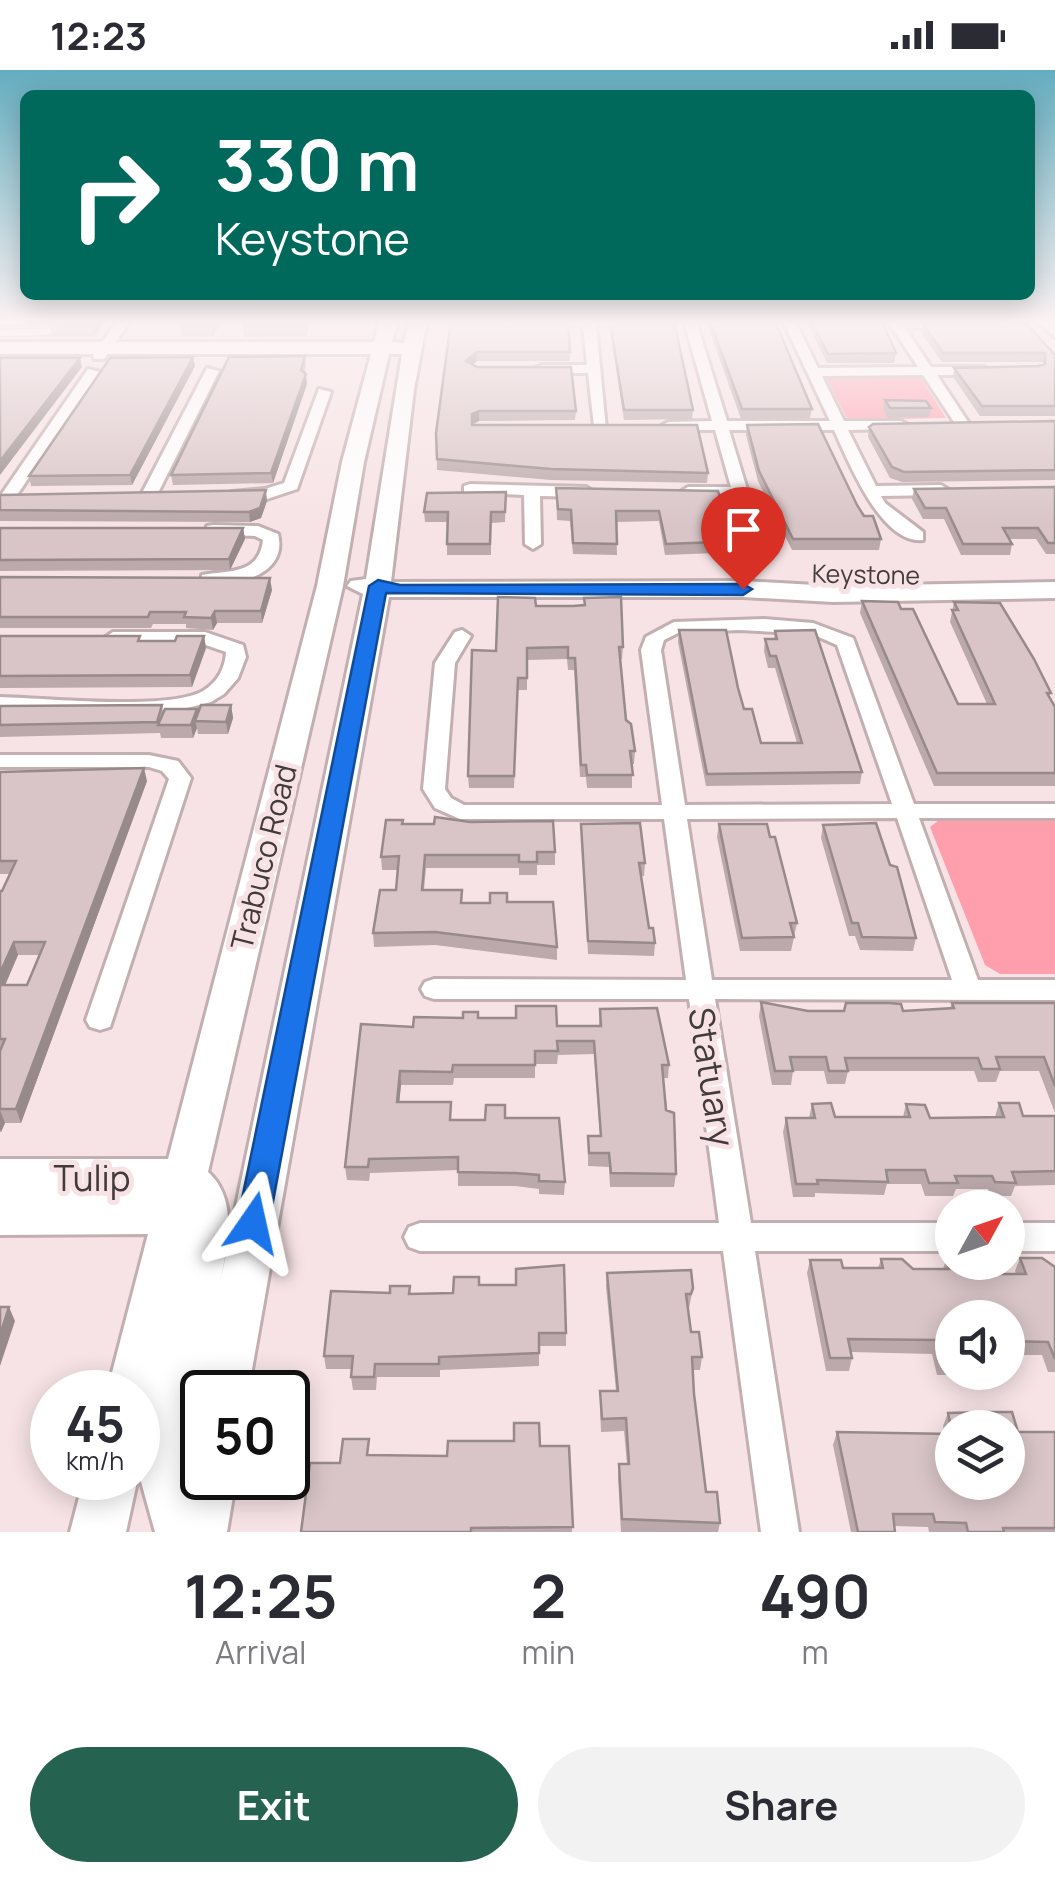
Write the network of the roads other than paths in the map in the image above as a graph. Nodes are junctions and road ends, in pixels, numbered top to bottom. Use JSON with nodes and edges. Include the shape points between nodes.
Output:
{"nodes":[{"id":1,"x":78,"y":389,"type":"edge"},
{"id":2,"x":204,"y":389,"type":"edge"},
{"id":3,"x":371,"y":389,"type":"edge"},
{"id":4,"x":406,"y":389,"type":"edge"},
{"id":5,"x":596,"y":389,"type":"edge"},
{"id":6,"x":710,"y":389,"type":"edge"},
{"id":7,"x":821,"y":389,"type":"edge"},
{"id":8,"x":939,"y":389,"type":"edge"},
{"id":9,"x":324,"y":392,"type":"dead end"},
{"id":10,"x":839,"y":425,"type":"junction"},
{"id":11,"x":927,"y":425,"type":"edge"},
{"id":12,"x":945,"y":425,"type":"edge"},
{"id":13,"x":962,"y":425,"type":"junction"},
{"id":14,"x":981,"y":425,"type":"edge"},
{"id":15,"x":582,"y":426,"type":"edge"},
{"id":16,"x":601,"y":426,"type":"junction"},
{"id":17,"x":621,"y":426,"type":"edge"},
{"id":18,"x":641,"y":426,"type":"edge"},
{"id":19,"x":721,"y":426,"type":"junction"},
{"id":20,"x":470,"y":488,"type":"edge"},
{"id":21,"x":869,"y":490,"type":"junction"},
{"id":22,"x":962,"y":490,"type":"edge"},
{"id":23,"x":532,"y":492,"type":"junction"},
{"id":24,"x":608,"y":492,"type":"edge"},
{"id":25,"x":665,"y":492,"type":"edge"},
{"id":26,"x":740,"y":492,"type":"junction"},
{"id":27,"x":220,"y":494,"type":"edge"},
{"id":28,"x":5,"y":495,"type":"edge"},
{"id":29,"x":29,"y":495,"type":"edge"},
{"id":30,"x":129,"y":495,"type":"edge"},
{"id":31,"x":188,"y":530,"type":"edge"},
{"id":32,"x":918,"y":536,"type":"dead end"},
{"id":33,"x":754,"y":538,"type":"dead end"},
{"id":34,"x":533,"y":544,"type":"dead end"},
{"id":35,"x":1055,"y":575,"type":"edge"},
{"id":36,"x":194,"y":579,"type":"edge"},
{"id":37,"x":330,"y":586,"type":"junction"},
{"id":38,"x":378,"y":586,"type":"junction"},
{"id":39,"x":1055,"y":590,"type":"edge"},
{"id":40,"x":462,"y":636,"type":"dead end"},
{"id":41,"x":93,"y":638,"type":"edge"},
{"id":42,"x":0,"y":704,"type":"edge"},
{"id":43,"x":0,"y":761,"type":"edge"},
{"id":44,"x":1055,"y":811,"type":"edge"},
{"id":45,"x":675,"y":812,"type":"junction"},
{"id":46,"x":908,"y":812,"type":"junction"},
{"id":47,"x":434,"y":989,"type":"dead end"},
{"id":48,"x":699,"y":989,"type":"junction"},
{"id":49,"x":1055,"y":990,"type":"edge"},
{"id":50,"x":969,"y":992,"type":"junction"},
{"id":51,"x":100,"y":1020,"type":"dead end"},
{"id":52,"x":0,"y":1178,"type":"edge"},
{"id":53,"x":180,"y":1196,"type":"junction"},
{"id":54,"x":0,"y":1215,"type":"edge"},
{"id":55,"x":737,"y":1236,"type":"junction"},
{"id":56,"x":420,"y":1237,"type":"dead end"},
{"id":57,"x":935,"y":1237,"type":"edge"},
{"id":58,"x":1025,"y":1237,"type":"edge"},
{"id":59,"x":1055,"y":1237,"type":"edge"},
{"id":60,"x":137,"y":1370,"type":"edge"},
{"id":61,"x":227,"y":1370,"type":"edge"},
{"id":62,"x":106,"y":1500,"type":"edge"},
{"id":63,"x":205,"y":1500,"type":"edge"},
{"id":64,"x":98,"y":1532,"type":"edge"},
{"id":65,"x":183,"y":1532,"type":"edge"},
{"id":66,"x":199,"y":1532,"type":"edge"},
{"id":67,"x":780,"y":1532,"type":"edge"}],
"edges":[{"from":1,"to":28,"type":"street"},
{"from":2,"to":30,"type":"street","via":[[158,495]]},
{"from":3,"to":37,"type":"main road","name":"Trabuco Road"},
{"from":4,"to":38,"type":"main road","name":"Trabuco Road"},
{"from":5,"to":16,"type":"street"},
{"from":6,"to":19,"type":"street"},
{"from":7,"to":10,"type":"street"},
{"from":8,"to":13,"type":"street"},
{"from":9,"to":27,"type":"street","via":[[290,486],[268,494]]},
{"from":10,"to":11,"type":"street"},
{"from":10,"to":19,"type":"street"},
{"from":10,"to":21,"type":"street"},
{"from":12,"to":13,"type":"street"},
{"from":13,"to":14,"type":"street"},
{"from":15,"to":16,"type":"street"},
{"from":16,"to":17,"type":"street"},
{"from":18,"to":19,"type":"street"},
{"from":19,"to":26,"type":"street"},
{"from":20,"to":23,"type":"street"},
{"from":21,"to":22,"type":"street"},
{"from":21,"to":32,"type":"street","via":[[887,516]]},
{"from":23,"to":24,"type":"street"},
{"from":23,"to":34,"type":"street"},
{"from":25,"to":26,"type":"street"},
{"from":26,"to":33,"type":"street"},
{"from":28,"to":29,"type":"street"},
{"from":31,"to":36,"type":"street","via":[[258,531],[272,538],[269,554],[248,575]]},
{"from":35,"to":38,"type":"main road","name":"Keystone","via":[[817,572],[401,579]]},
{"from":37,"to":38,"type":"main road","name":"Keystone"},
{"from":37,"to":53,"type":"main road","name":"Trabuco Road"},
{"from":38,"to":39,"type":"main road","name":"Keystone","via":[[833,594]]},
{"from":38,"to":61,"type":"main road","name":"Trabuco Road"},
{"from":40,"to":45,"type":"street","via":[[446,663],[434,789],[443,804],[460,812]]},
{"from":41,"to":42,"type":"street","via":[[220,640],[236,649],[219,690],[188,702]]},
{"from":43,"to":51,"type":"street","via":[[149,761],[170,766],[180,778]]},
{"from":44,"to":46,"type":"street"},
{"from":45,"to":46,"type":"street"},
{"from":45,"to":46,"type":"street","name":"Statuary","via":[[651,650],[655,637],[667,630],[808,627],[840,637]]},
{"from":45,"to":48,"type":"street","name":"Statuary"},
{"from":46,"to":50,"type":"street"},
{"from":47,"to":48,"type":"street"},
{"from":48,"to":50,"type":"street"},
{"from":48,"to":55,"type":"street","name":"Statuary"},
{"from":49,"to":50,"type":"street"},
{"from":52,"to":53,"type":"main road","name":"Tulip"},
{"from":53,"to":54,"type":"main road","name":"Tulip"},
{"from":53,"to":60,"type":"main road","name":"Trabuco Road"},
{"from":53,"to":65,"type":"main road","via":[[200,1192],[207,1230],[166,1436],[167,1478]]},
{"from":55,"to":56,"type":"street"},
{"from":55,"to":57,"type":"street"},
{"from":55,"to":67,"type":"street","name":"Statuary"},
{"from":58,"to":59,"type":"street"},
{"from":62,"to":64,"type":"main road"},
{"from":63,"to":66,"type":"main road"}]}
